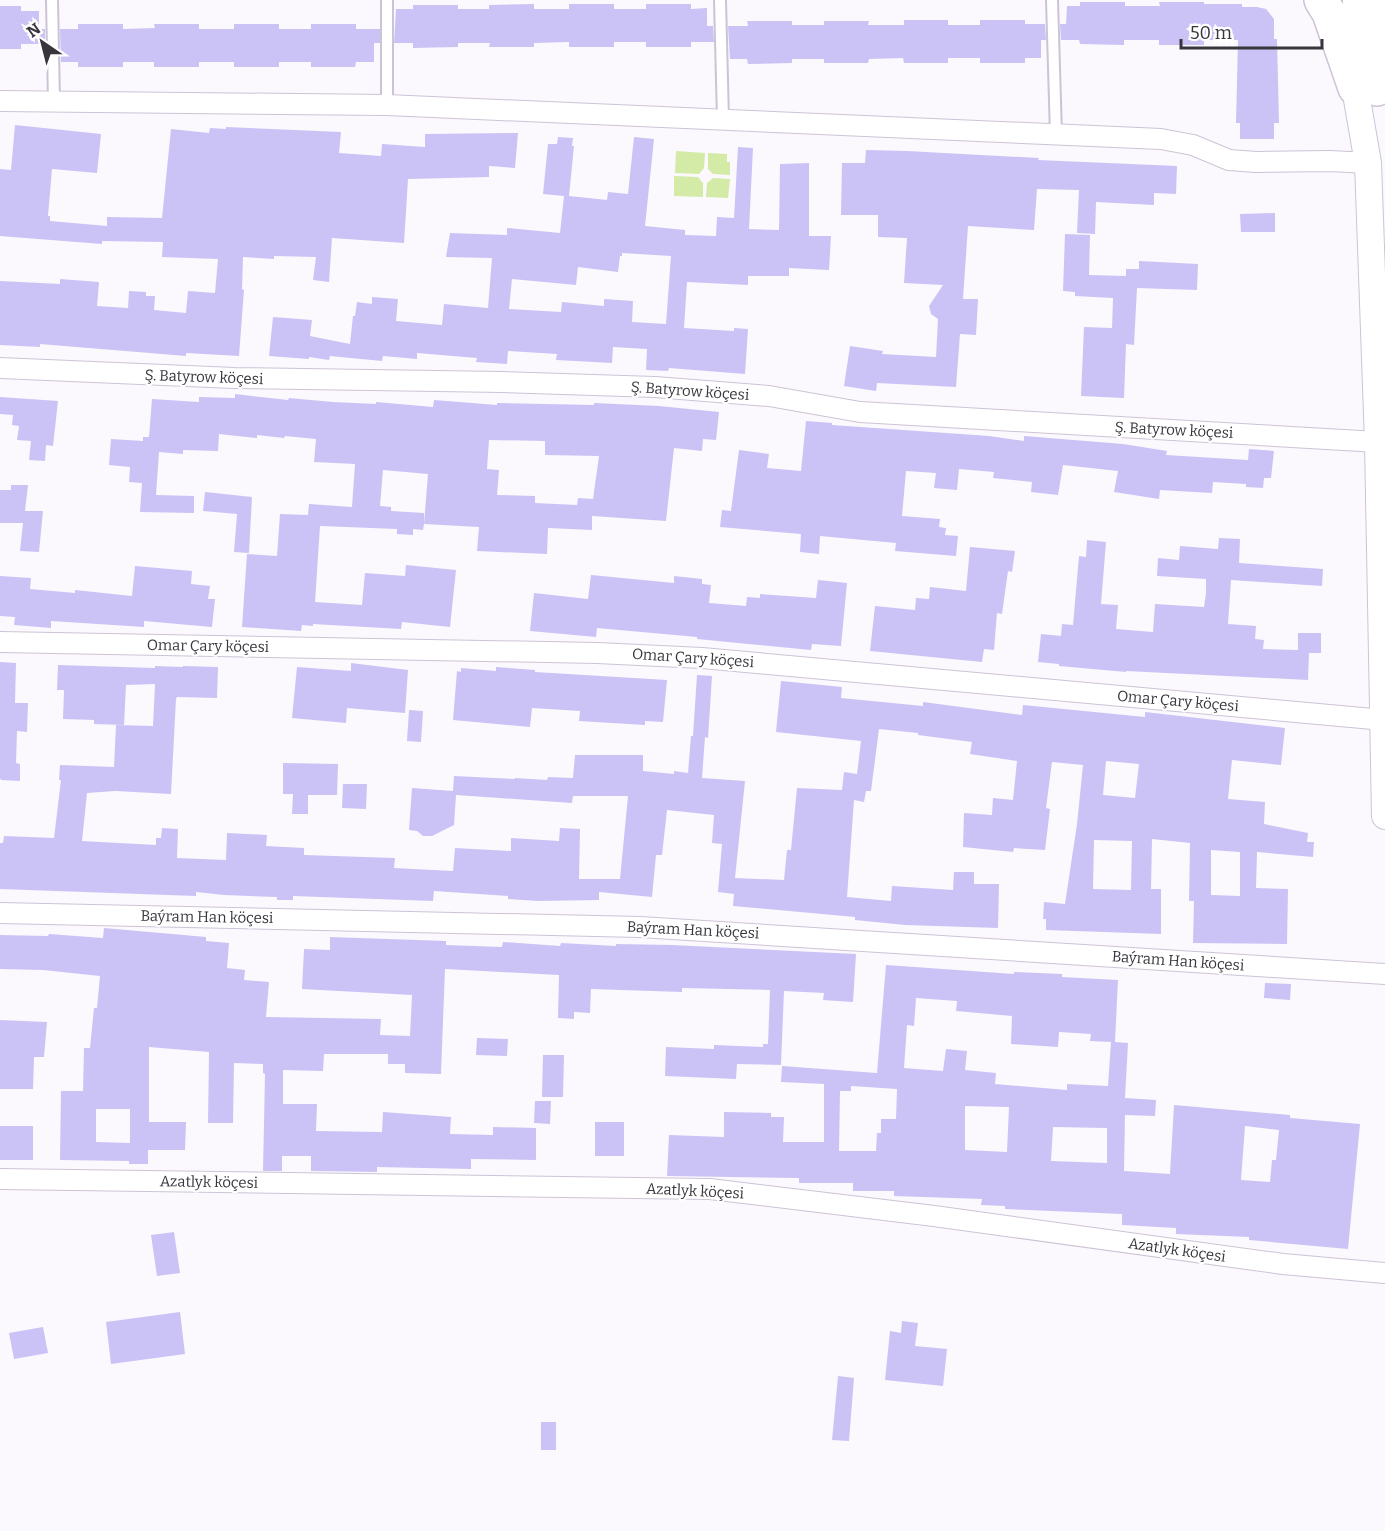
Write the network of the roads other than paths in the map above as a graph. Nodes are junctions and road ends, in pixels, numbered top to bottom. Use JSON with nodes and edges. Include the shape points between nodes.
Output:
{"nodes":[{"id":1,"x":51,"y":0,"type":"edge"},
{"id":2,"x":387,"y":0,"type":"edge"},
{"id":3,"x":720,"y":0,"type":"edge"},
{"id":4,"x":1052,"y":0,"type":"edge"},
{"id":5,"x":1322,"y":0,"type":"edge"},
{"id":6,"x":1356,"y":0,"type":"edge"},
{"id":7,"x":1380,"y":0,"type":"edge"},
{"id":8,"x":1372,"y":81,"type":"edge"},
{"id":9,"x":0,"y":101,"type":"edge"},
{"id":10,"x":54,"y":102,"type":"junction"},
{"id":11,"x":387,"y":105,"type":"junction"},
{"id":12,"x":723,"y":120,"type":"junction"},
{"id":13,"x":1056,"y":135,"type":"junction"},
{"id":14,"x":1368,"y":163,"type":"junction"},
{"id":15,"x":0,"y":368,"type":"edge"},
{"id":16,"x":1378,"y":442,"type":"junction"},
{"id":17,"x":0,"y":642,"type":"edge"},
{"id":18,"x":1384,"y":720,"type":"edge"},
{"id":19,"x":1385,"y":816,"type":"edge"},
{"id":20,"x":0,"y":913,"type":"edge"},
{"id":21,"x":1385,"y":974,"type":"edge"},
{"id":22,"x":0,"y":1179,"type":"edge"},
{"id":23,"x":1385,"y":1273,"type":"edge"}],
"edges":[{"from":1,"to":10,"type":"lane"},
{"from":2,"to":11,"type":"lane"},
{"from":3,"to":12,"type":"lane"},
{"from":4,"to":13,"type":"lane"},
{"from":5,"to":8,"type":"highway"},
{"from":6,"to":8,"type":"street"},
{"from":7,"to":8,"type":"street"},
{"from":8,"to":14,"type":"street"},
{"from":9,"to":10,"type":"street"},
{"from":10,"to":11,"type":"street"},
{"from":11,"to":12,"type":"street"},
{"from":12,"to":13,"type":"street"},
{"from":13,"to":14,"type":"street","via":[[1161,139],[1193,145],[1229,160]]},
{"from":14,"to":16,"type":"street"},
{"from":15,"to":16,"type":"street","name":"Ş. Batyrow köçesi","via":[[234,378],[655,387],[769,396],[895,414]]},
{"from":16,"to":18,"type":"street"},
{"from":17,"to":18,"type":"street","name":"Omar Çary köçesi","via":[[702,658]]},
{"from":18,"to":19,"type":"street"},
{"from":20,"to":21,"type":"street","name":"Baýram Han köçesi","via":[[640,927]]},
{"from":22,"to":23,"type":"street","name":"Azatlyk köçesi","via":[[710,1189],[1283,1264]]}]}
